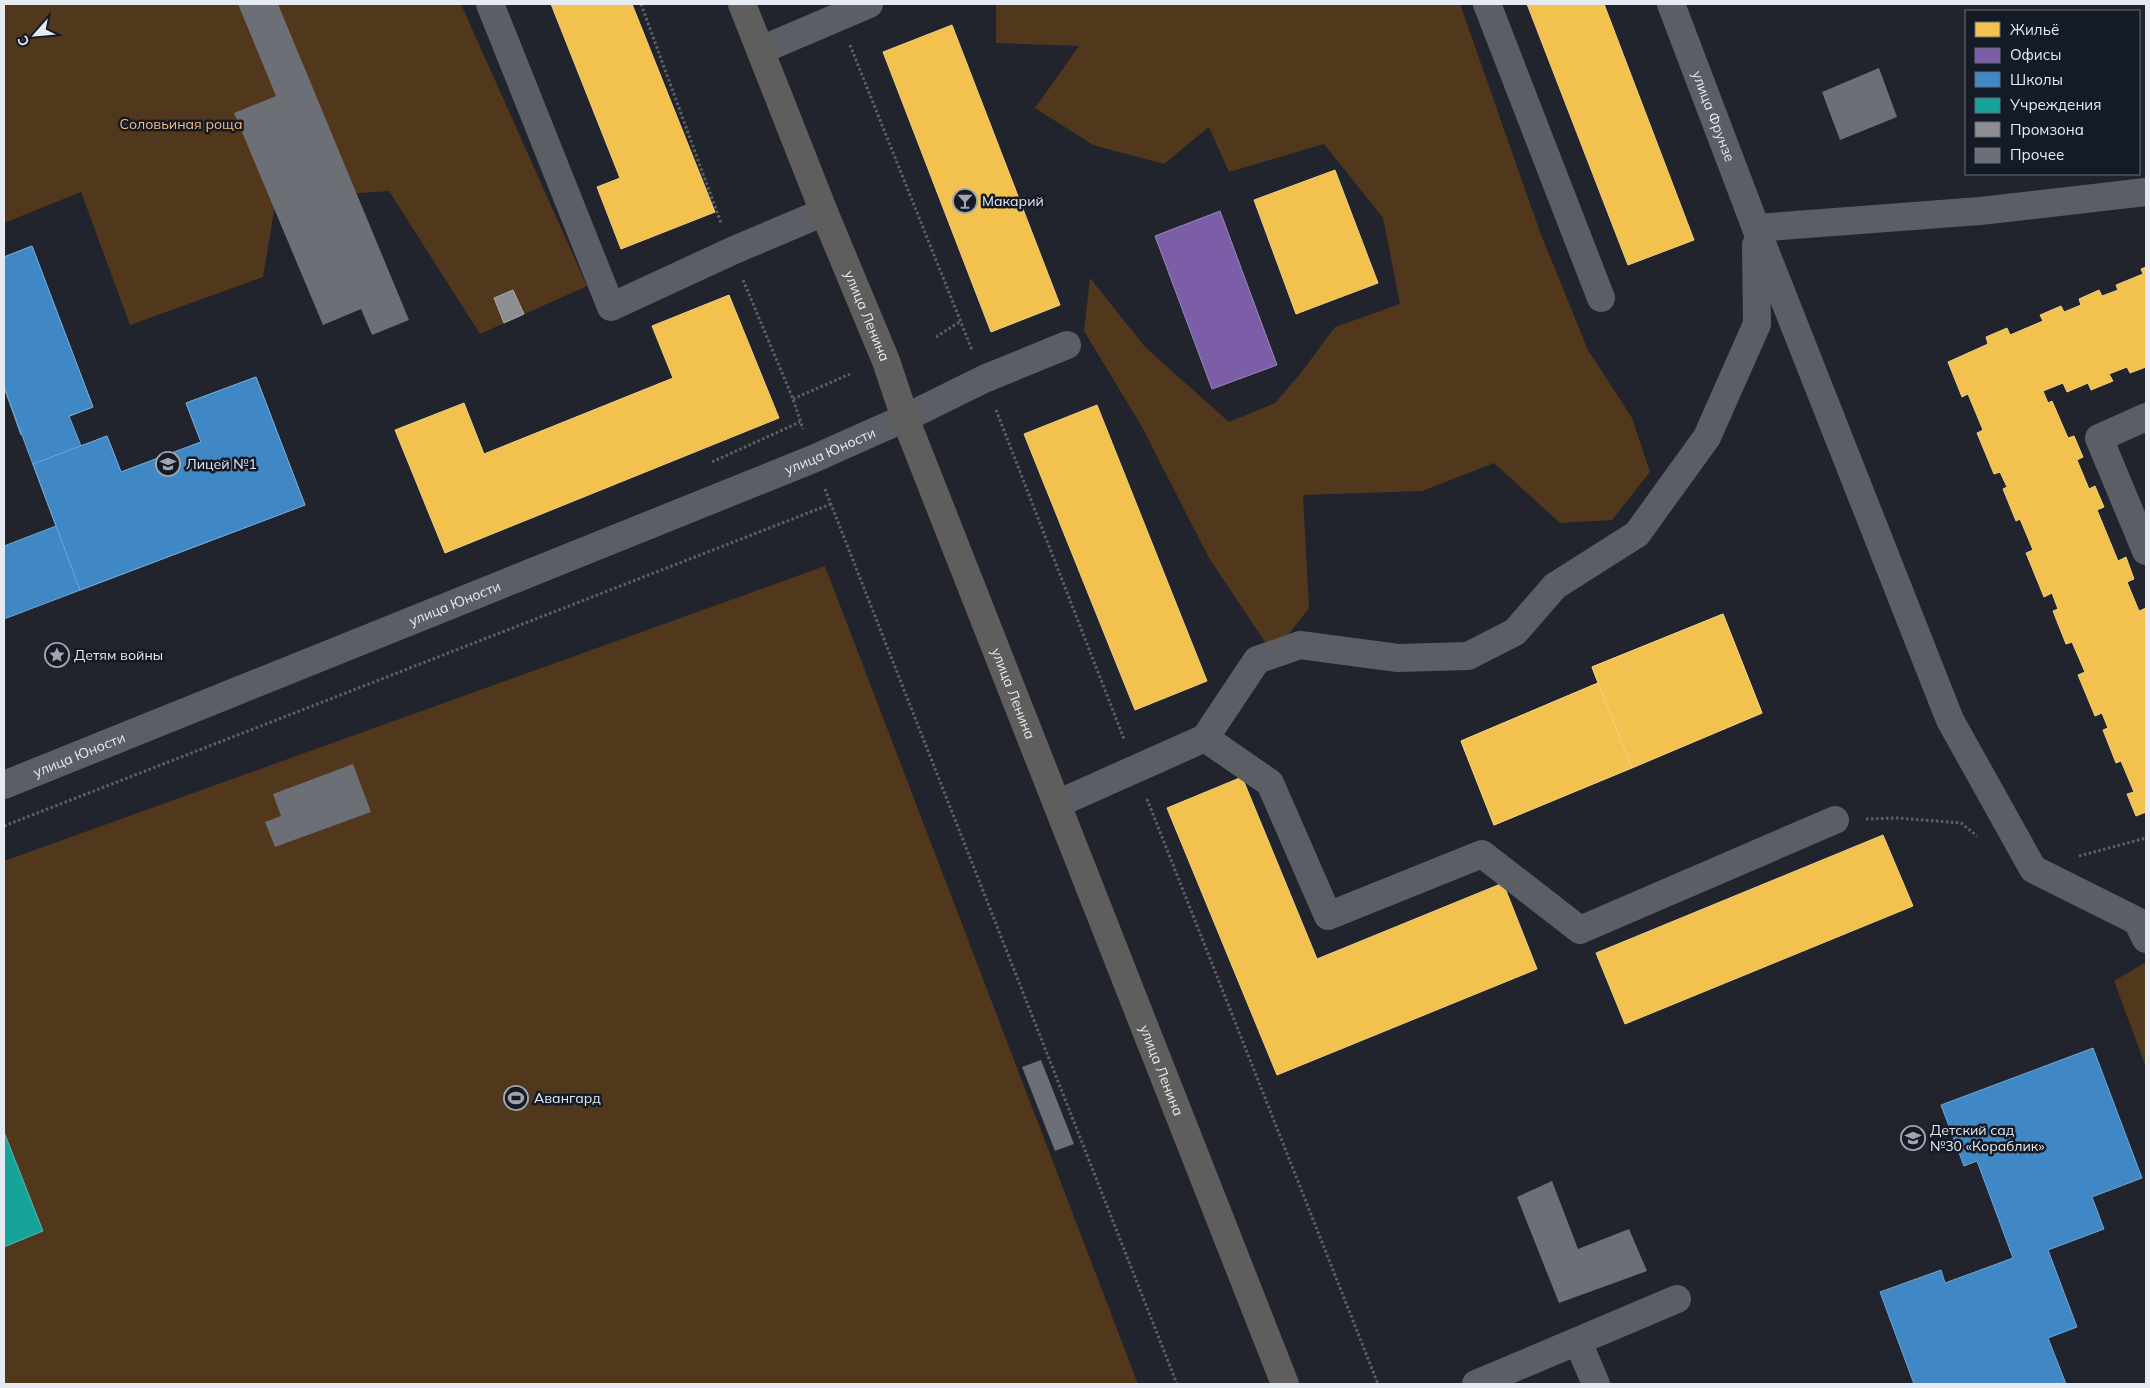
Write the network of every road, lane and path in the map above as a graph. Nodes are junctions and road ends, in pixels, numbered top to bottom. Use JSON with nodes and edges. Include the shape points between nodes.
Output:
{"nodes":[{"id":1,"x":490,"y":4,"type":"edge"},
{"id":2,"x":641,"y":4,"type":"edge"},
{"id":3,"x":742,"y":4,"type":"edge"},
{"id":4,"x":870,"y":4,"type":"edge"},
{"id":5,"x":1487,"y":4,"type":"edge"},
{"id":6,"x":1671,"y":4,"type":"edge"},
{"id":7,"x":839,"y":17,"type":"junction"},
{"id":8,"x":761,"y":50,"type":"junction"},
{"id":9,"x":2146,"y":192,"type":"edge"},
{"id":10,"x":824,"y":212,"type":"junction"},
{"id":11,"x":1756,"y":228,"type":"junction"},
{"id":12,"x":732,"y":251,"type":"junction"},
{"id":13,"x":1600,"y":298,"type":"dead end"},
{"id":14,"x":961,"y":321,"type":"junction"},
{"id":15,"x":936,"y":337,"type":"dead end"},
{"id":16,"x":1067,"y":345,"type":"dead end"},
{"id":17,"x":850,"y":374,"type":"dead end"},
{"id":18,"x":984,"y":379,"type":"junction"},
{"id":19,"x":793,"y":399,"type":"junction"},
{"id":20,"x":2146,"y":417,"type":"edge"},
{"id":21,"x":905,"y":418,"type":"junction"},
{"id":22,"x":813,"y":459,"type":"junction"},
{"id":23,"x":831,"y":504,"type":"junction"},
{"id":24,"x":2146,"y":551,"type":"edge"},
{"id":25,"x":1205,"y":738,"type":"junction"},
{"id":26,"x":1136,"y":769,"type":"junction"},
{"id":27,"x":4,"y":785,"type":"edge"},
{"id":28,"x":1057,"y":804,"type":"junction"},
{"id":29,"x":1835,"y":820,"type":"dead end"},
{"id":30,"x":4,"y":826,"type":"edge"},
{"id":31,"x":2143,"y":926,"type":"edge"},
{"id":32,"x":1676,"y":1299,"type":"dead end"},
{"id":33,"x":1578,"y":1342,"type":"junction"},
{"id":34,"x":1177,"y":1384,"type":"edge"},
{"id":35,"x":1285,"y":1384,"type":"edge"},
{"id":36,"x":1378,"y":1384,"type":"edge"},
{"id":37,"x":1476,"y":1384,"type":"edge"},
{"id":38,"x":1596,"y":1384,"type":"edge"}],
"edges":[{"from":1,"to":12,"type":"street","via":[[611,307]]},
{"from":2,"to":12,"type":"path"},
{"from":3,"to":8,"type":"main road","name":"улица Ленина"},
{"from":4,"to":7,"type":"street"},
{"from":5,"to":13,"type":"street"},
{"from":6,"to":11,"type":"street","name":"улица Фрунзе"},
{"from":7,"to":8,"type":"street"},
{"from":7,"to":14,"type":"path"},
{"from":8,"to":10,"type":"main road","name":"улица Ленина"},
{"from":9,"to":11,"type":"street","via":[[1980,211]]},
{"from":10,"to":12,"type":"street"},
{"from":10,"to":21,"type":"main road","name":"улица Ленина","via":[[886,361]]},
{"from":11,"to":25,"type":"street","via":[[1757,324],[1707,437],[1638,534],[1555,586],[1515,632],[1468,656],[1398,658],[1300,645],[1257,660]]},
{"from":11,"to":31,"type":"street","name":"улица Фрунзе","via":[[1950,720],[2033,869]]},
{"from":12,"to":19,"type":"path"},
{"from":14,"to":15,"type":"path"},
{"from":14,"to":18,"type":"path"},
{"from":16,"to":18,"type":"street","name":"улица Юности"},
{"from":17,"to":19,"type":"path"},
{"from":18,"to":21,"type":"street","name":"улица Юности"},
{"from":18,"to":26,"type":"path"},
{"from":19,"to":22,"type":"path"},
{"from":20,"to":24,"type":"street","via":[[2099,438]]},
{"from":21,"to":22,"type":"street","name":"улица Юности"},
{"from":21,"to":28,"type":"main road","name":"улица Ленина"},
{"from":22,"to":23,"type":"path"},
{"from":22,"to":27,"type":"street","name":"улица Юности"},
{"from":23,"to":30,"type":"path"},
{"from":23,"to":34,"type":"path"},
{"from":25,"to":26,"type":"street"},
{"from":25,"to":29,"type":"street","via":[[1270,783],[1328,916],[1482,854],[1580,930]]},
{"from":26,"to":28,"type":"street"},
{"from":26,"to":36,"type":"path"},
{"from":28,"to":35,"type":"main road","name":"улица Ленина"},
{"from":32,"to":33,"type":"street"},
{"from":33,"to":37,"type":"street"},
{"from":33,"to":38,"type":"street"}]}
